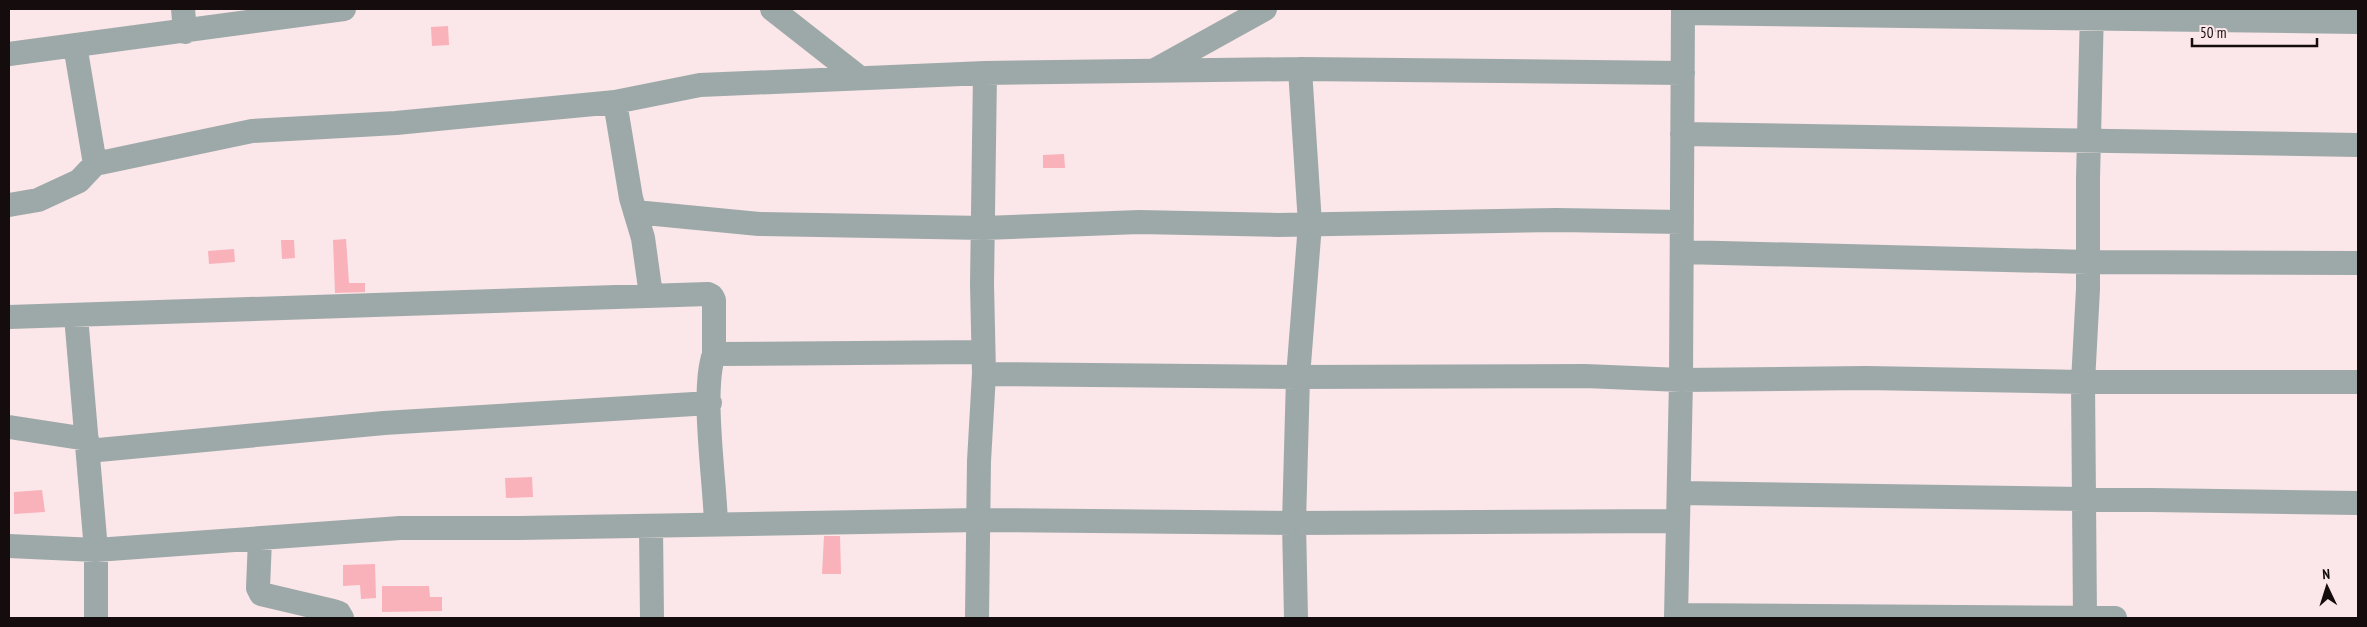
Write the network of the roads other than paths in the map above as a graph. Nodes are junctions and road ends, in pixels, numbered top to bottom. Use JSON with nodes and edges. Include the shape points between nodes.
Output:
{"nodes":[{"id":1,"x":344,"y":9,"type":"edge"},
{"id":2,"x":772,"y":9,"type":"edge"},
{"id":3,"x":1265,"y":9,"type":"edge"},
{"id":4,"x":1683,"y":11,"type":"edge"},
{"id":5,"x":2092,"y":13,"type":"edge"},
{"id":6,"x":184,"y":20,"type":"edge"},
{"id":7,"x":2358,"y":22,"type":"edge"},
{"id":8,"x":75,"y":45,"type":"junction"},
{"id":9,"x":9,"y":54,"type":"edge"},
{"id":10,"x":1300,"y":70,"type":"junction"},
{"id":11,"x":1153,"y":71,"type":"junction"},
{"id":12,"x":986,"y":73,"type":"junction"},
{"id":13,"x":1683,"y":73,"type":"junction"},
{"id":14,"x":860,"y":78,"type":"junction"},
{"id":15,"x":615,"y":102,"type":"junction"},
{"id":16,"x":1682,"y":134,"type":"junction"},
{"id":17,"x":2090,"y":142,"type":"junction"},
{"id":18,"x":2358,"y":145,"type":"edge"},
{"id":19,"x":95,"y":164,"type":"junction"},
{"id":20,"x":9,"y":205,"type":"edge"},
{"id":21,"x":635,"y":212,"type":"junction"},
{"id":22,"x":1682,"y":222,"type":"junction"},
{"id":23,"x":1310,"y":224,"type":"junction"},
{"id":24,"x":984,"y":228,"type":"junction"},
{"id":25,"x":1682,"y":252,"type":"junction"},
{"id":26,"x":2088,"y":262,"type":"junction"},
{"id":27,"x":2358,"y":263,"type":"edge"},
{"id":28,"x":651,"y":295,"type":"junction"},
{"id":29,"x":76,"y":316,"type":"junction"},
{"id":30,"x":9,"y":317,"type":"edge"},
{"id":31,"x":714,"y":354,"type":"junction"},
{"id":32,"x":984,"y":363,"type":"junction"},
{"id":33,"x":1298,"y":377,"type":"junction"},
{"id":34,"x":1681,"y":380,"type":"junction"},
{"id":35,"x":2084,"y":382,"type":"junction"},
{"id":36,"x":2358,"y":382,"type":"edge"},
{"id":37,"x":710,"y":403,"type":"junction"},
{"id":38,"x":9,"y":427,"type":"edge"},
{"id":39,"x":88,"y":445,"type":"junction"},
{"id":40,"x":1679,"y":493,"type":"junction"},
{"id":41,"x":2084,"y":499,"type":"junction"},
{"id":42,"x":2358,"y":503,"type":"edge"},
{"id":43,"x":979,"y":520,"type":"junction"},
{"id":44,"x":1678,"y":521,"type":"junction"},
{"id":45,"x":1294,"y":523,"type":"junction"},
{"id":46,"x":716,"y":524,"type":"junction"},
{"id":47,"x":651,"y":526,"type":"junction"},
{"id":48,"x":260,"y":539,"type":"junction"},
{"id":49,"x":9,"y":546,"type":"edge"},
{"id":50,"x":96,"y":550,"type":"junction"},
{"id":51,"x":1676,"y":617,"type":"edge"},
{"id":52,"x":96,"y":618,"type":"edge"},
{"id":53,"x":342,"y":618,"type":"edge"},
{"id":54,"x":652,"y":618,"type":"edge"},
{"id":55,"x":977,"y":618,"type":"edge"},
{"id":56,"x":1296,"y":618,"type":"edge"},
{"id":57,"x":2085,"y":618,"type":"edge"},
{"id":58,"x":2115,"y":618,"type":"edge"}],
"edges":[{"from":1,"to":6,"type":"street"},
{"from":2,"to":14,"type":"street"},
{"from":3,"to":11,"type":"street"},
{"from":4,"to":5,"type":"street"},
{"from":4,"to":13,"type":"street"},
{"from":5,"to":7,"type":"street"},
{"from":5,"to":17,"type":"street"},
{"from":6,"to":8,"type":"street"},
{"from":8,"to":9,"type":"street"},
{"from":8,"to":19,"type":"street"},
{"from":10,"to":11,"type":"street"},
{"from":10,"to":13,"type":"street"},
{"from":10,"to":23,"type":"street"},
{"from":11,"to":12,"type":"street"},
{"from":12,"to":14,"type":"street"},
{"from":12,"to":24,"type":"street"},
{"from":13,"to":16,"type":"street"},
{"from":14,"to":15,"type":"street","via":[[700,85]]},
{"from":15,"to":19,"type":"street","via":[[396,123],[252,130]]},
{"from":15,"to":21,"type":"street"},
{"from":16,"to":17,"type":"street"},
{"from":16,"to":22,"type":"street"},
{"from":17,"to":18,"type":"street"},
{"from":17,"to":26,"type":"street"},
{"from":19,"to":20,"type":"street","via":[[79,181],[38,200]]},
{"from":21,"to":24,"type":"street","via":[[759,224]]},
{"from":21,"to":28,"type":"street","via":[[643,238]]},
{"from":22,"to":23,"type":"street","via":[[1557,220]]},
{"from":22,"to":25,"type":"street"},
{"from":23,"to":24,"type":"street","via":[[1139,222]]},
{"from":23,"to":33,"type":"street"},
{"from":24,"to":32,"type":"street"},
{"from":25,"to":26,"type":"street"},
{"from":25,"to":34,"type":"street"},
{"from":26,"to":27,"type":"street"},
{"from":26,"to":35,"type":"street"},
{"from":28,"to":29,"type":"street"},
{"from":28,"to":31,"type":"street","via":[[712,296]]},
{"from":29,"to":30,"type":"street"},
{"from":29,"to":39,"type":"street"},
{"from":31,"to":32,"type":"street"},
{"from":31,"to":37,"type":"street","via":[[710,362]]},
{"from":32,"to":33,"type":"street"},
{"from":32,"to":43,"type":"street"},
{"from":33,"to":34,"type":"street","via":[[1585,376]]},
{"from":33,"to":45,"type":"street"},
{"from":34,"to":35,"type":"street","via":[[1866,378]]},
{"from":34,"to":40,"type":"street"},
{"from":35,"to":36,"type":"street"},
{"from":35,"to":41,"type":"street"},
{"from":37,"to":39,"type":"street"},
{"from":37,"to":46,"type":"street"},
{"from":38,"to":39,"type":"street"},
{"from":39,"to":50,"type":"street"},
{"from":40,"to":41,"type":"street"},
{"from":40,"to":44,"type":"street"},
{"from":41,"to":42,"type":"street"},
{"from":41,"to":57,"type":"street"},
{"from":43,"to":45,"type":"street"},
{"from":43,"to":46,"type":"street"},
{"from":43,"to":55,"type":"street"},
{"from":44,"to":45,"type":"street"},
{"from":44,"to":51,"type":"street"},
{"from":45,"to":56,"type":"street"},
{"from":46,"to":47,"type":"street"},
{"from":47,"to":48,"type":"street","via":[[400,528]]},
{"from":47,"to":54,"type":"street"},
{"from":48,"to":50,"type":"street"},
{"from":48,"to":53,"type":"street","via":[[258,588],[261,594],[333,611]]},
{"from":49,"to":50,"type":"street"},
{"from":50,"to":52,"type":"street"},
{"from":51,"to":57,"type":"street"},
{"from":57,"to":58,"type":"street"}]}
